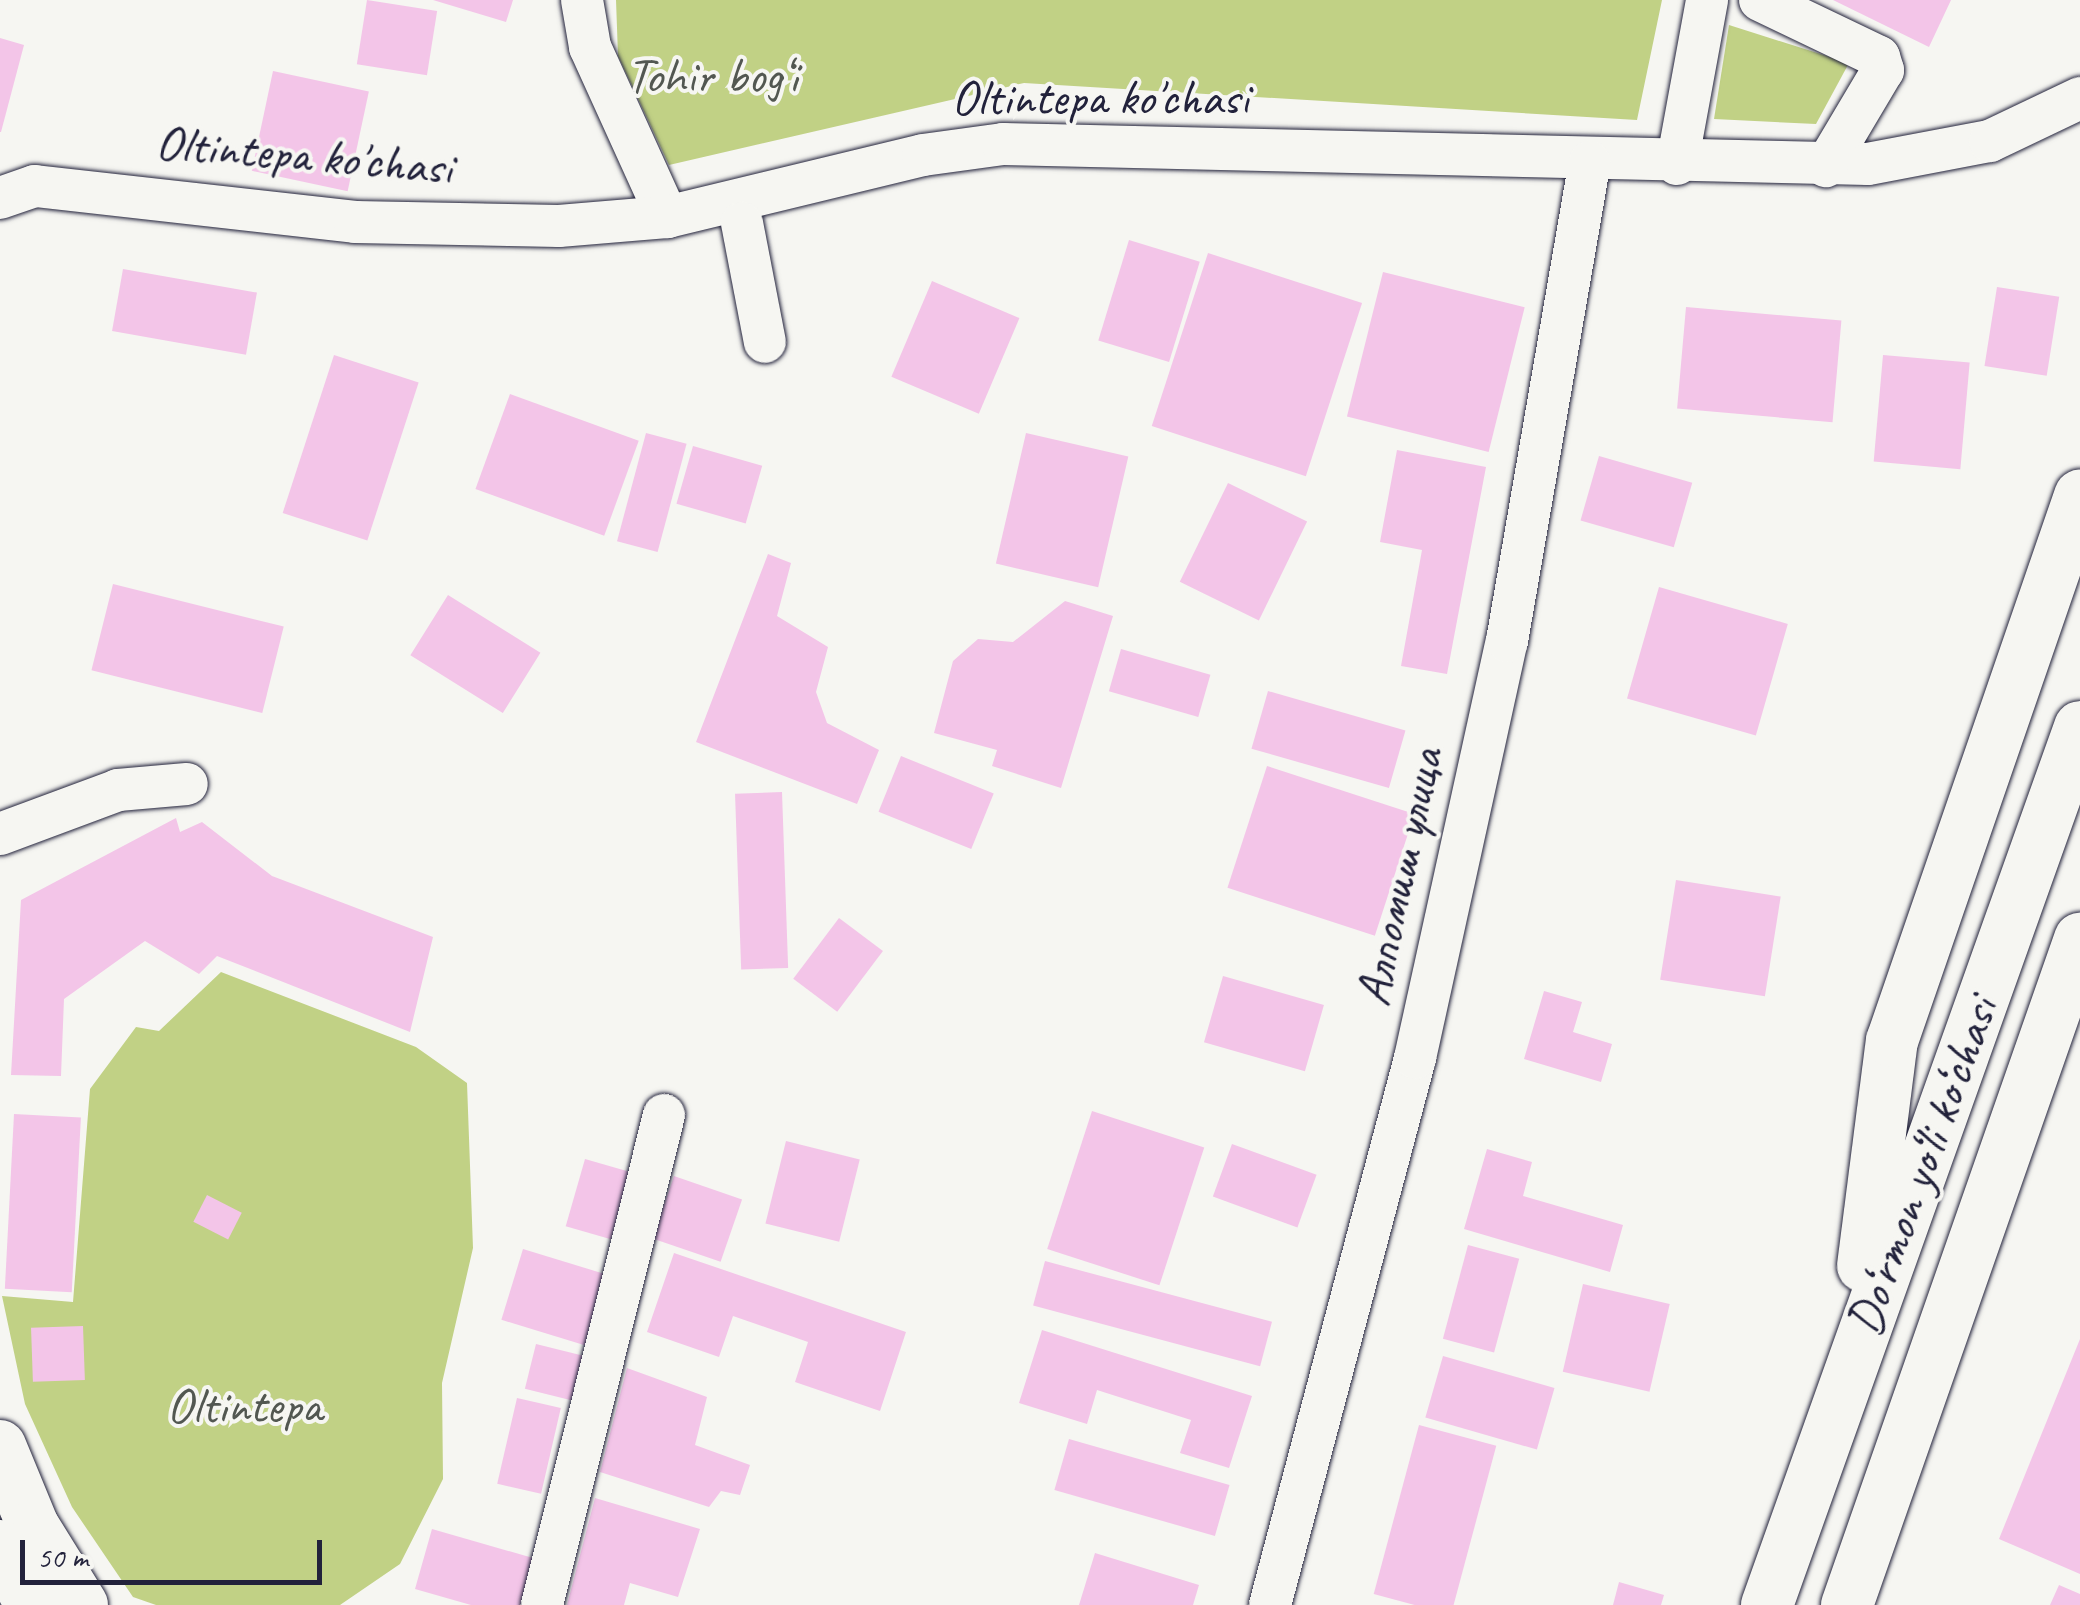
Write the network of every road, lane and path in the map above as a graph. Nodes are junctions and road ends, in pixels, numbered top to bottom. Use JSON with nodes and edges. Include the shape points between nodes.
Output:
{"nodes":[{"id":1,"x":582,"y":0,"type":"edge"},
{"id":2,"x":1706,"y":0,"type":"edge"},
{"id":3,"x":1760,"y":0,"type":"edge"},
{"id":4,"x":2076,"y":102,"type":"edge"},
{"id":5,"x":1590,"y":162,"type":"junction"},
{"id":6,"x":1677,"y":164,"type":"junction"},
{"id":7,"x":1826,"y":166,"type":"junction"},
{"id":8,"x":0,"y":198,"type":"edge"},
{"id":9,"x":668,"y":217,"type":"junction"},
{"id":10,"x":742,"y":224,"type":"dead end"},
{"id":11,"x":764,"y":342,"type":"dead end"},
{"id":12,"x":2080,"y":496,"type":"edge"},
{"id":13,"x":2080,"y":727,"type":"edge"},
{"id":14,"x":187,"y":784,"type":"dead end"},
{"id":15,"x":0,"y":834,"type":"edge"},
{"id":16,"x":2080,"y":939,"type":"edge"},
{"id":17,"x":664,"y":1115,"type":"dead end"},
{"id":18,"x":1851,"y":1364,"type":"junction"},
{"id":19,"x":0,"y":1446,"type":"edge"},
{"id":20,"x":0,"y":1546,"type":"edge"},
{"id":21,"x":31,"y":1605,"type":"edge"},
{"id":22,"x":82,"y":1605,"type":"edge"},
{"id":23,"x":542,"y":1605,"type":"edge"},
{"id":24,"x":1270,"y":1605,"type":"edge"},
{"id":25,"x":1767,"y":1605,"type":"edge"},
{"id":26,"x":1847,"y":1605,"type":"edge"}],
"edges":[{"from":1,"to":9,"type":"street","via":[[590,46]]},
{"from":2,"to":6,"type":"street"},
{"from":3,"to":7,"type":"street","via":[[1878,57],[1883,70]]},
{"from":4,"to":7,"type":"street","name":"Oltintepa ko'chasi","via":[[2017,132],[1950,152]]},
{"from":5,"to":6,"type":"street","name":"Oltintepa ko'chasi"},
{"from":5,"to":9,"type":"street","name":"Oltintepa ko'chasi","via":[[1003,144],[922,155]]},
{"from":5,"to":24,"type":"street","name":"Алпомиш улица","via":[[1507,641],[1419,1039]]},
{"from":6,"to":7,"type":"street","name":"Oltintepa ko'chasi"},
{"from":8,"to":9,"type":"street","name":"Oltintepa ko'chasi","via":[[35,186],[355,222],[560,226]]},
{"from":10,"to":11,"type":"street"},
{"from":12,"to":18,"type":"main road","via":[[1892,1041]]},
{"from":13,"to":18,"type":"main road","name":"Do‘rmon yo‘li ko‘chasi"},
{"from":14,"to":15,"type":"street","via":[[118,790]]},
{"from":16,"to":26,"type":"main road","name":"Do‘rmon yo‘li ko‘chasi"},
{"from":17,"to":23,"type":"street"},
{"from":18,"to":25,"type":"main road","name":"Do‘rmon yo‘li ko‘chasi"},
{"from":19,"to":22,"type":"main road","via":[[33,1526]]},
{"from":20,"to":21,"type":"main road"}]}
